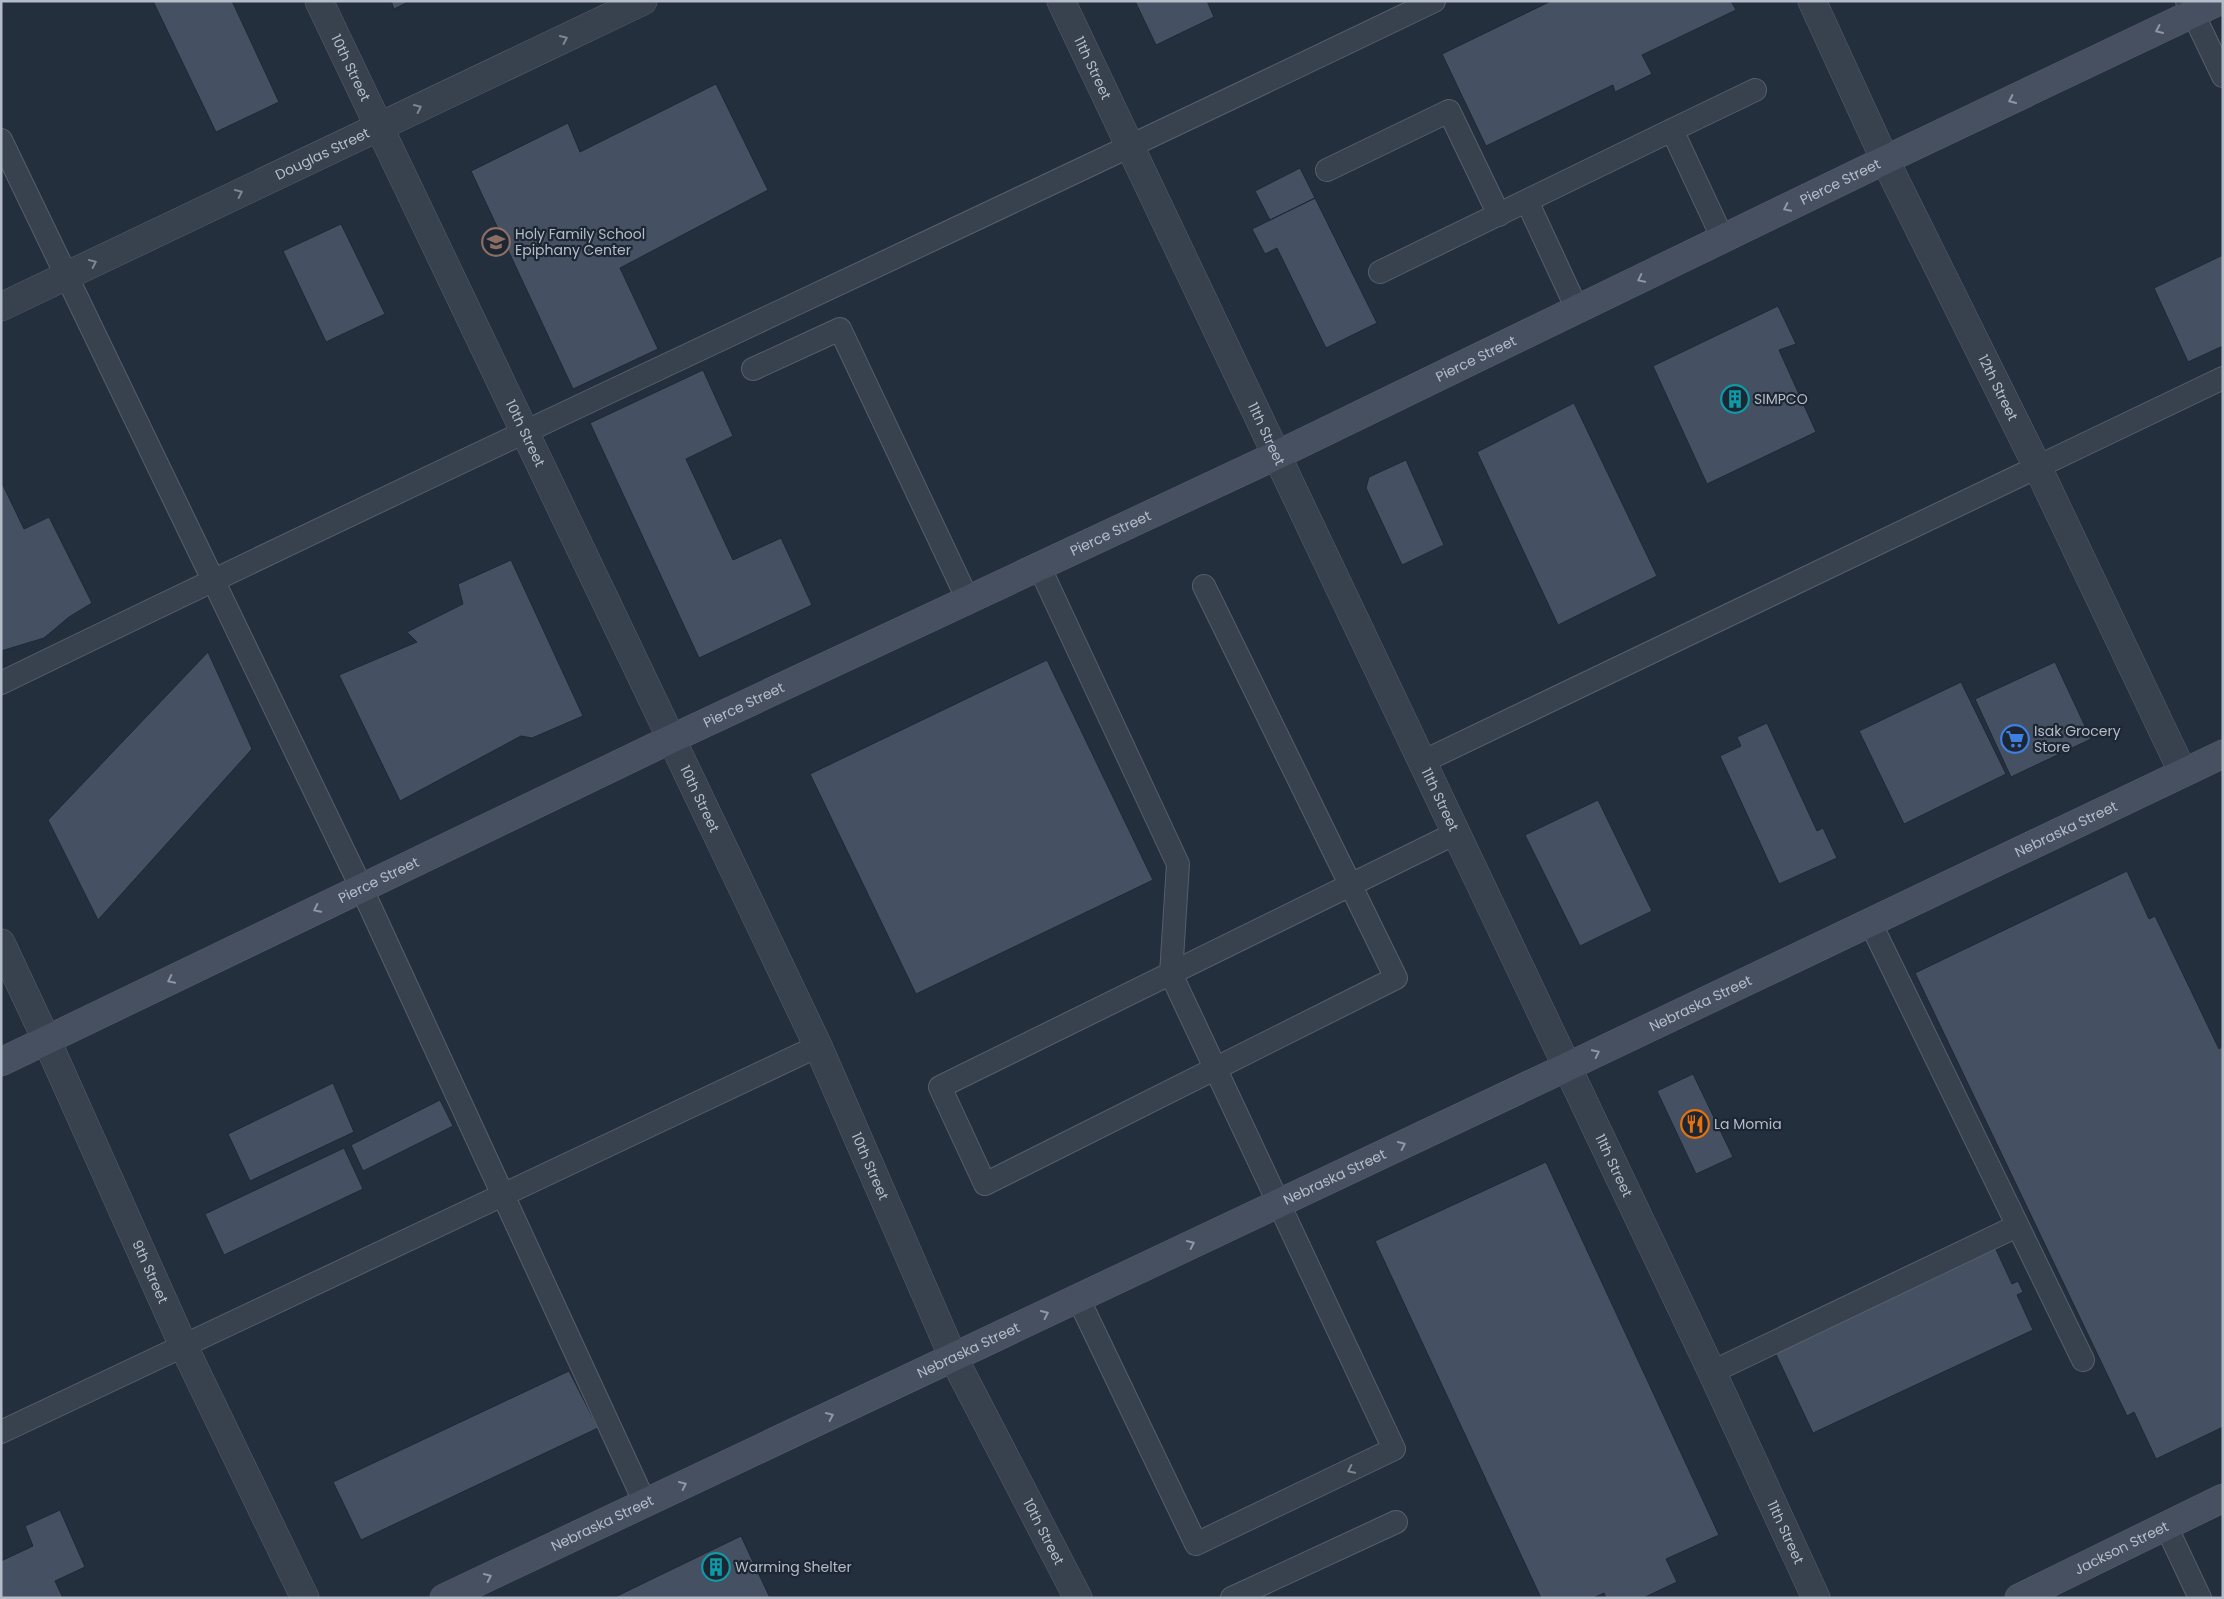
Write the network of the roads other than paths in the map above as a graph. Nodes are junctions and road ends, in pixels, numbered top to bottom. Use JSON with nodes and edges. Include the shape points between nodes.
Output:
{"nodes":[{"id":1,"x":319,"y":1,"type":"edge"},
{"id":2,"x":643,"y":1,"type":"edge"},
{"id":3,"x":1061,"y":1,"type":"edge"},
{"id":4,"x":1434,"y":1,"type":"edge"},
{"id":5,"x":1812,"y":1,"type":"edge"},
{"id":6,"x":2219,"y":1,"type":"edge"},
{"id":7,"x":2190,"y":7,"type":"edge"},
{"id":8,"x":2223,"y":76,"type":"edge"},
{"id":9,"x":1755,"y":90,"type":"dead end"},
{"id":10,"x":379,"y":127,"type":"junction"},
{"id":11,"x":1672,"y":130,"type":"junction"},
{"id":12,"x":1,"y":140,"type":"edge"},
{"id":13,"x":1130,"y":148,"type":"junction"},
{"id":14,"x":1884,"y":160,"type":"junction"},
{"id":15,"x":1327,"y":170,"type":"dead end"},
{"id":16,"x":1527,"y":201,"type":"junction"},
{"id":17,"x":1499,"y":214,"type":"junction"},
{"id":18,"x":1722,"y":239,"type":"junction"},
{"id":19,"x":1380,"y":272,"type":"dead end"},
{"id":20,"x":65,"y":276,"type":"junction"},
{"id":21,"x":1,"y":307,"type":"edge"},
{"id":22,"x":1577,"y":309,"type":"junction"},
{"id":23,"x":753,"y":369,"type":"dead end"},
{"id":24,"x":2223,"y":378,"type":"edge"},
{"id":25,"x":525,"y":432,"type":"junction"},
{"id":26,"x":1275,"y":456,"type":"junction"},
{"id":27,"x":2038,"y":468,"type":"junction"},
{"id":28,"x":1039,"y":566,"type":"junction"},
{"id":29,"x":213,"y":580,"type":"junction"},
{"id":30,"x":1204,"y":586,"type":"dead end"},
{"id":31,"x":968,"y":600,"type":"junction"},
{"id":32,"x":1,"y":683,"type":"edge"},
{"id":33,"x":671,"y":739,"type":"junction"},
{"id":34,"x":2223,"y":754,"type":"edge"},
{"id":35,"x":1422,"y":762,"type":"junction"},
{"id":36,"x":2183,"y":773,"type":"junction"},
{"id":37,"x":1456,"y":833,"type":"junction"},
{"id":38,"x":1352,"y":885,"type":"junction"},
{"id":39,"x":360,"y":887,"type":"junction"},
{"id":40,"x":1870,"y":922,"type":"junction"},
{"id":41,"x":1,"y":943,"type":"edge"},
{"id":42,"x":1171,"y":974,"type":"junction"},
{"id":43,"x":47,"y":1040,"type":"junction"},
{"id":44,"x":818,"y":1046,"type":"junction"},
{"id":45,"x":1,"y":1062,"type":"edge"},
{"id":46,"x":1567,"y":1067,"type":"junction"},
{"id":47,"x":1216,"y":1070,"type":"junction"},
{"id":48,"x":503,"y":1195,"type":"junction"},
{"id":49,"x":1280,"y":1202,"type":"junction"},
{"id":50,"x":2017,"y":1226,"type":"junction"},
{"id":51,"x":1078,"y":1298,"type":"junction"},
{"id":52,"x":183,"y":1345,"type":"junction"},
{"id":53,"x":953,"y":1357,"type":"junction"},
{"id":54,"x":2083,"y":1360,"type":"dead end"},
{"id":55,"x":1712,"y":1372,"type":"junction"},
{"id":56,"x":1,"y":1432,"type":"edge"},
{"id":57,"x":2223,"y":1498,"type":"edge"},
{"id":58,"x":646,"y":1503,"type":"junction"},
{"id":59,"x":1396,"y":1522,"type":"dead end"},
{"id":60,"x":2166,"y":1526,"type":"junction"},
{"id":61,"x":305,"y":1598,"type":"edge"},
{"id":62,"x":444,"y":1598,"type":"edge"},
{"id":63,"x":1078,"y":1598,"type":"edge"},
{"id":64,"x":1232,"y":1598,"type":"edge"},
{"id":65,"x":1816,"y":1598,"type":"edge"},
{"id":66,"x":2019,"y":1598,"type":"edge"},
{"id":67,"x":2200,"y":1598,"type":"edge"}],
"edges":[{"from":1,"to":10,"type":"street","name":"10th Street"},
{"from":10,"to":2,"type":"street","name":"Douglas Street","one_way":true},
{"from":3,"to":13,"type":"street","name":"11th Street"},
{"from":4,"to":13,"type":"lane"},
{"from":5,"to":14,"type":"street","name":"12th Street"},
{"from":6,"to":7,"type":"main road","name":"Pierce Street"},
{"from":7,"to":8,"type":"lane"},
{"from":7,"to":14,"type":"main road","name":"Pierce Street","one_way":true},
{"from":9,"to":11,"type":"lane"},
{"from":20,"to":10,"type":"street","name":"Douglas Street","one_way":true},
{"from":10,"to":25,"type":"street","name":"10th Street"},
{"from":11,"to":16,"type":"lane"},
{"from":11,"to":18,"type":"lane"},
{"from":12,"to":20,"type":"lane"},
{"from":13,"to":25,"type":"lane"},
{"from":13,"to":26,"type":"street","name":"11th Street"},
{"from":14,"to":18,"type":"main road","name":"Pierce Street","one_way":true},
{"from":14,"to":27,"type":"street","name":"12th Street"},
{"from":15,"to":17,"type":"lane","via":[[1449,111]]},
{"from":16,"to":17,"type":"lane"},
{"from":16,"to":22,"type":"lane"},
{"from":17,"to":19,"type":"lane"},
{"from":18,"to":22,"type":"main road","name":"Pierce Street","one_way":true},
{"from":20,"to":21,"type":"street","name":"Douglas Street"},
{"from":20,"to":29,"type":"lane"},
{"from":22,"to":26,"type":"main road","name":"Pierce Street"},
{"from":23,"to":31,"type":"lane","via":[[840,329]]},
{"from":24,"to":27,"type":"lane"},
{"from":25,"to":29,"type":"lane"},
{"from":25,"to":33,"type":"street","name":"10th Street"},
{"from":26,"to":28,"type":"main road","name":"Pierce Street"},
{"from":26,"to":35,"type":"street","name":"11th Street"},
{"from":27,"to":35,"type":"lane"},
{"from":27,"to":36,"type":"street","name":"12th Street"},
{"from":28,"to":31,"type":"main road","name":"Pierce Street"},
{"from":28,"to":42,"type":"lane","via":[[1178,864]]},
{"from":29,"to":32,"type":"lane"},
{"from":29,"to":39,"type":"lane"},
{"from":30,"to":38,"type":"lane"},
{"from":31,"to":33,"type":"main road","name":"Pierce Street"},
{"from":33,"to":39,"type":"main road","name":"Pierce Street"},
{"from":33,"to":44,"type":"street","name":"10th Street"},
{"from":34,"to":36,"type":"main road","name":"Nebraska Street"},
{"from":35,"to":37,"type":"street","name":"11th Street"},
{"from":36,"to":40,"type":"main road","name":"Nebraska Street"},
{"from":37,"to":38,"type":"lane"},
{"from":37,"to":46,"type":"street","name":"11th Street"},
{"from":38,"to":42,"type":"lane"},
{"from":38,"to":47,"type":"lane","via":[[1396,978]]},
{"from":39,"to":43,"type":"main road","name":"Pierce Street","one_way":true},
{"from":39,"to":48,"type":"lane"},
{"from":46,"to":40,"type":"main road","name":"Nebraska Street","one_way":true},
{"from":40,"to":50,"type":"lane"},
{"from":41,"to":43,"type":"street","name":"9th Street"},
{"from":42,"to":47,"type":"lane"},
{"from":42,"to":47,"type":"lane","via":[[940,1087],[985,1184]]},
{"from":43,"to":45,"type":"main road","name":"Pierce Street"},
{"from":43,"to":52,"type":"street","name":"9th Street"},
{"from":44,"to":48,"type":"lane"},
{"from":44,"to":53,"type":"street","name":"10th Street"},
{"from":49,"to":46,"type":"main road","name":"Nebraska Street","one_way":true},
{"from":46,"to":55,"type":"street","name":"11th Street"},
{"from":47,"to":49,"type":"lane"},
{"from":48,"to":52,"type":"lane"},
{"from":48,"to":58,"type":"lane"},
{"from":51,"to":49,"type":"main road","name":"Nebraska Street","one_way":true},
{"from":49,"to":51,"type":"lane","one_way":true,"via":[[1394,1448],[1196,1544]]},
{"from":50,"to":54,"type":"lane"},
{"from":50,"to":55,"type":"lane"},
{"from":53,"to":51,"type":"main road","name":"Nebraska Street","one_way":true},
{"from":52,"to":56,"type":"lane"},
{"from":52,"to":61,"type":"street","name":"9th Street"},
{"from":58,"to":53,"type":"main road","name":"Nebraska Street","one_way":true},
{"from":53,"to":63,"type":"street","name":"10th Street"},
{"from":55,"to":65,"type":"street","name":"11th Street"},
{"from":57,"to":60,"type":"main road","name":"Jackson Street"},
{"from":62,"to":58,"type":"main road","name":"Nebraska Street","one_way":true},
{"from":59,"to":64,"type":"lane"},
{"from":60,"to":66,"type":"main road","name":"Jackson Street"},
{"from":60,"to":67,"type":"lane"}]}
